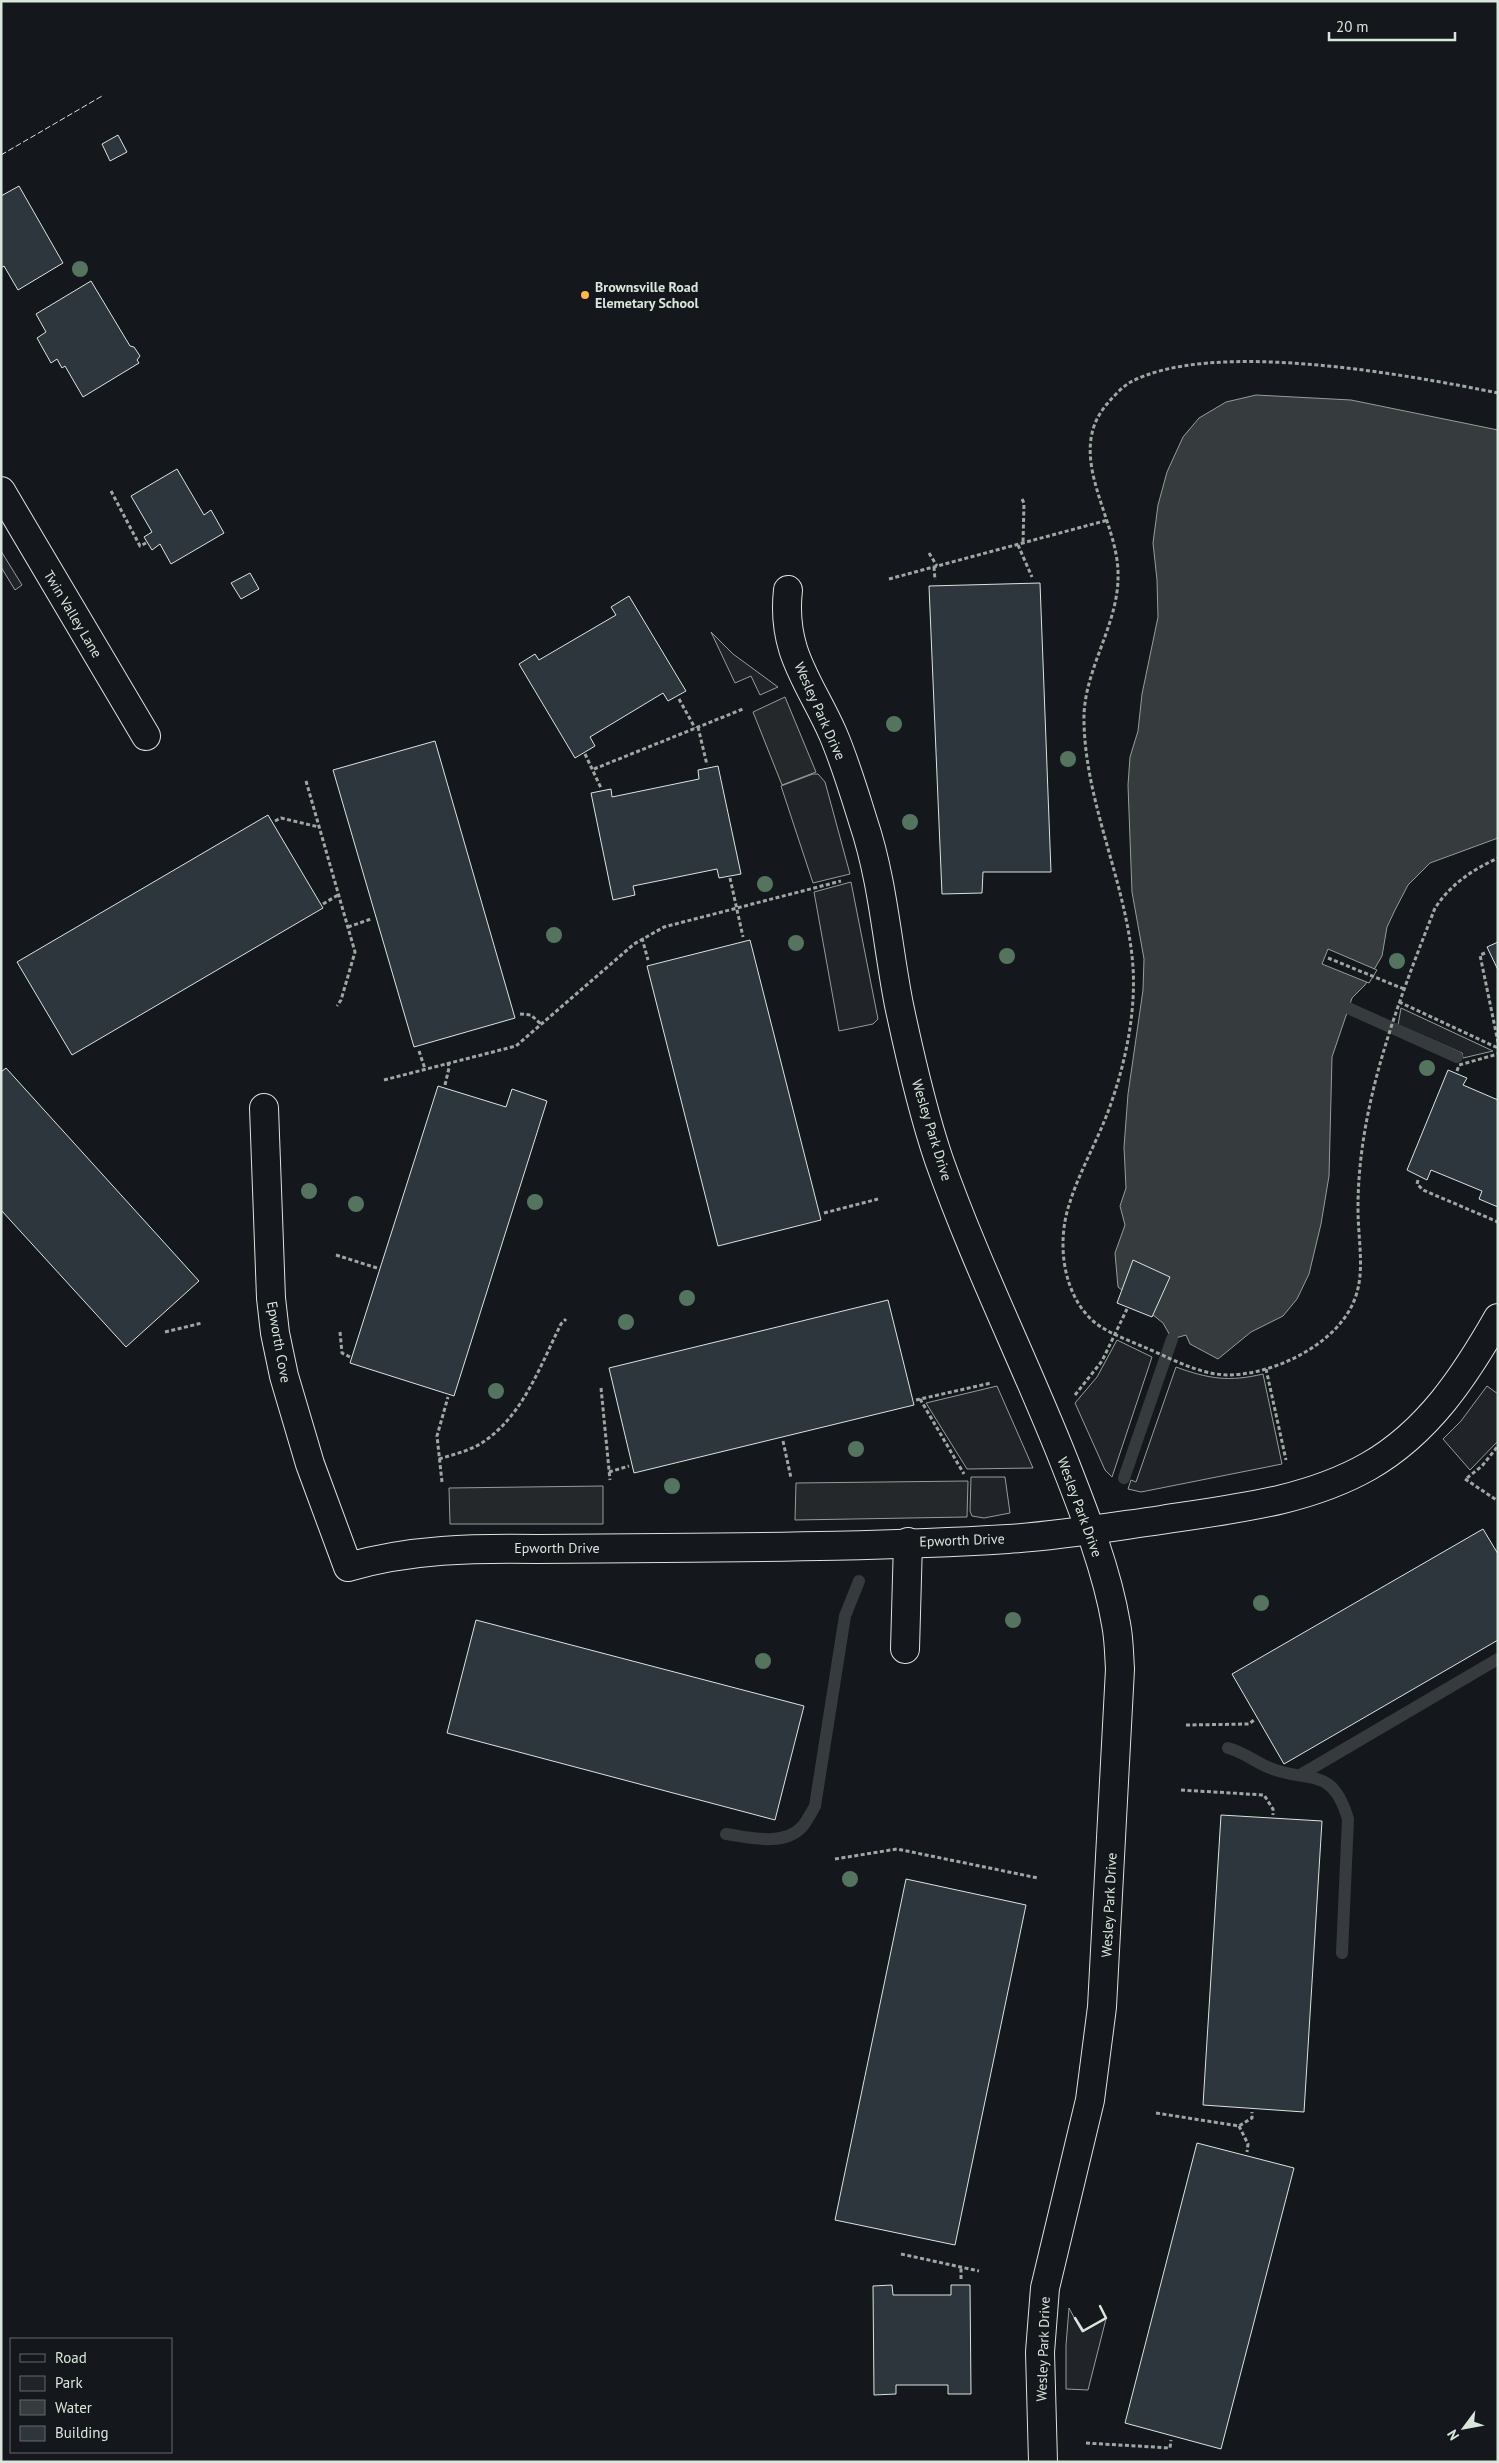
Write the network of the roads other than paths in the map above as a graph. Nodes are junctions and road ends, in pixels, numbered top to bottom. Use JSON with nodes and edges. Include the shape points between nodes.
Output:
{"nodes":[{"id":1,"x":1,"y":491,"type":"edge"},
{"id":2,"x":788,"y":590,"type":"dead end"},
{"id":3,"x":146,"y":736,"type":"dead end"},
{"id":4,"x":264,"y":1108,"type":"dead end"},
{"id":5,"x":1498,"y":1318,"type":"edge"},
{"id":6,"x":1091,"y":1530,"type":"junction"},
{"id":7,"x":908,"y":1542,"type":"junction"},
{"id":8,"x":348,"y":1567,"type":"joint"},
{"id":9,"x":905,"y":1649,"type":"dead end"},
{"id":10,"x":1043,"y":2462,"type":"edge"}],
"edges":[{"from":1,"to":3,"type":"street","name":"Twin Valley Lane"},
{"from":2,"to":6,"type":"street","name":"Wesley Park Drive","via":[[786,614],[791,644],[832,734],[865,825],[899,1004],[938,1158]]},
{"from":4,"to":8,"type":"street","name":"Epworth Cove","via":[[274,1333],[310,1464]]},
{"from":5,"to":6,"type":"street","name":"Epworth Drive","via":[[1455,1388],[1431,1416],[1390,1452],[1336,1484],[1286,1499],[1235,1509]]},
{"from":6,"to":7,"type":"street","name":"Epworth Drive","via":[[1010,1539]]},
{"from":6,"to":10,"type":"street","name":"Wesley Park Drive","via":[[1116,1624],[1120,1669],[1110,1902],[1102,2007],[1090,2100],[1050,2262],[1042,2316]]},
{"from":7,"to":8,"type":"street","name":"Epworth Drive","via":[[722,1547],[457,1548],[411,1552]]},
{"from":7,"to":9,"type":"street"}]}
